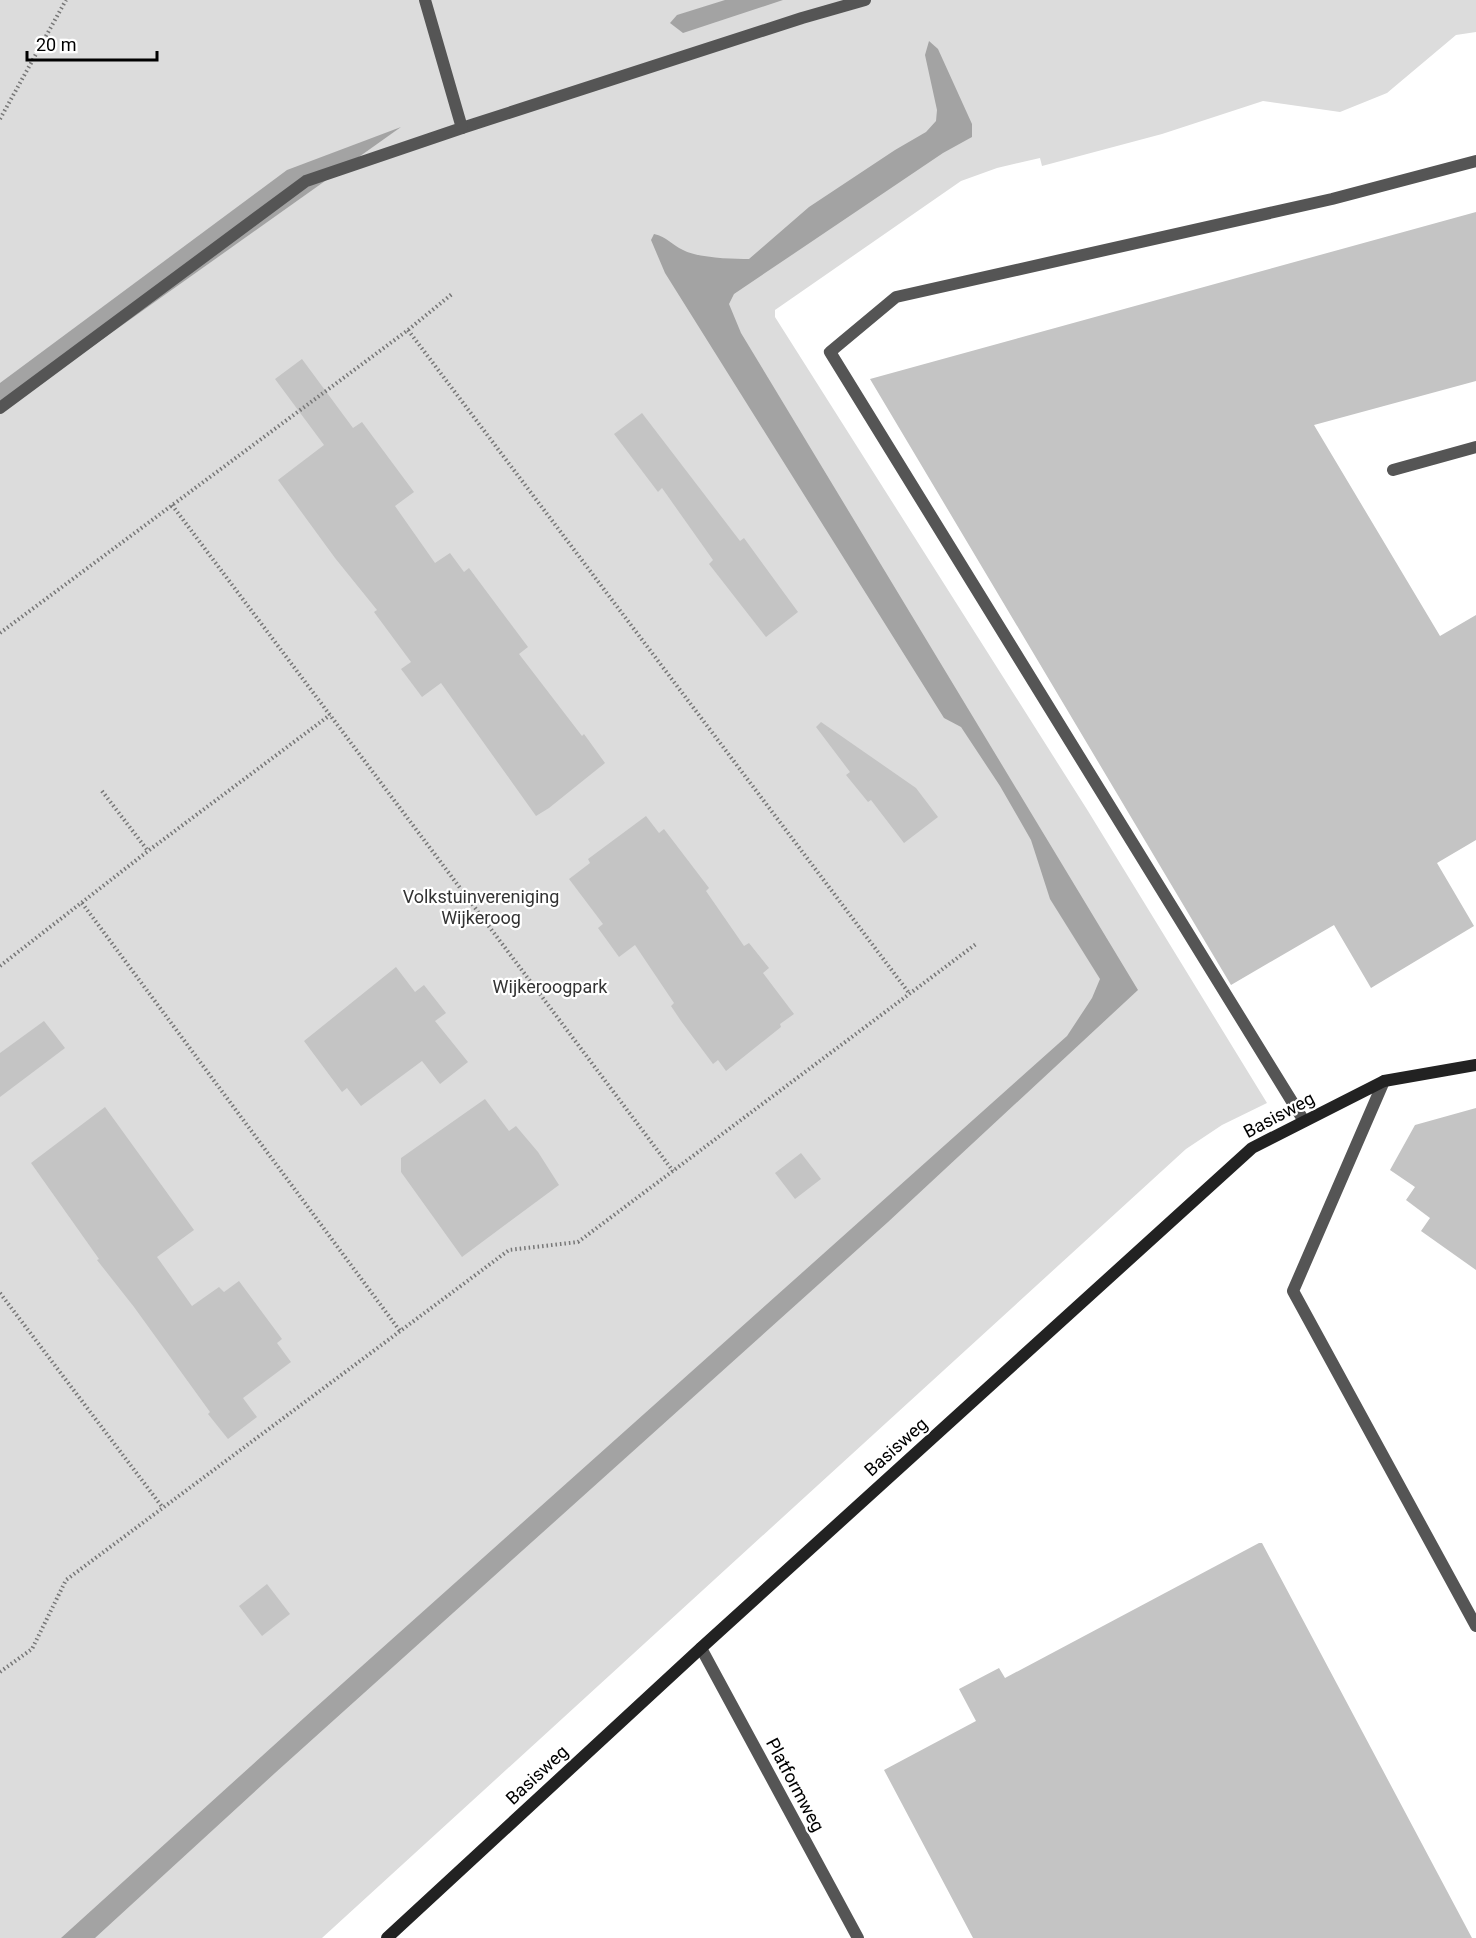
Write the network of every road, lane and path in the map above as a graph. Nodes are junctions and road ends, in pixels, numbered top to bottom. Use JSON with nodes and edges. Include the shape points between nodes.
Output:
{"nodes":[{"id":1,"x":66,"y":0,"type":"edge"},
{"id":2,"x":425,"y":0,"type":"edge"},
{"id":3,"x":865,"y":0,"type":"edge"},
{"id":4,"x":0,"y":119,"type":"edge"},
{"id":5,"x":462,"y":128,"type":"junction"},
{"id":6,"x":1476,"y":161,"type":"edge"},
{"id":7,"x":453,"y":294,"type":"dead end"},
{"id":8,"x":408,"y":330,"type":"junction"},
{"id":9,"x":0,"y":408,"type":"edge"},
{"id":10,"x":1476,"y":447,"type":"edge"},
{"id":11,"x":1393,"y":470,"type":"dead end"},
{"id":12,"x":172,"y":505,"type":"junction"},
{"id":13,"x":0,"y":633,"type":"edge"},
{"id":14,"x":330,"y":715,"type":"junction"},
{"id":15,"x":102,"y":791,"type":"dead end"},
{"id":16,"x":148,"y":851,"type":"junction"},
{"id":17,"x":81,"y":903,"type":"junction"},
{"id":18,"x":976,"y":944,"type":"dead end"},
{"id":19,"x":0,"y":966,"type":"edge"},
{"id":20,"x":909,"y":993,"type":"junction"},
{"id":21,"x":1476,"y":1065,"type":"edge"},
{"id":22,"x":1384,"y":1081,"type":"junction"},
{"id":23,"x":1304,"y":1121,"type":"junction"},
{"id":24,"x":673,"y":1171,"type":"junction"},
{"id":25,"x":0,"y":1293,"type":"edge"},
{"id":26,"x":400,"y":1331,"type":"junction"},
{"id":27,"x":163,"y":1508,"type":"junction"},
{"id":28,"x":1476,"y":1626,"type":"edge"},
{"id":29,"x":701,"y":1648,"type":"junction"},
{"id":30,"x":0,"y":1672,"type":"edge"},
{"id":31,"x":387,"y":1938,"type":"edge"},
{"id":32,"x":858,"y":1938,"type":"edge"}],
"edges":[{"from":1,"to":4,"type":"path"},
{"from":2,"to":5,"type":"street"},
{"from":3,"to":5,"type":"street"},
{"from":5,"to":9,"type":"street","via":[[306,181]]},
{"from":6,"to":23,"type":"street","via":[[1332,200],[896,297],[830,352]]},
{"from":7,"to":8,"type":"path"},
{"from":8,"to":12,"type":"path"},
{"from":8,"to":20,"type":"path"},
{"from":10,"to":11,"type":"street"},
{"from":12,"to":13,"type":"path"},
{"from":12,"to":14,"type":"path"},
{"from":14,"to":16,"type":"path"},
{"from":14,"to":24,"type":"path"},
{"from":15,"to":16,"type":"path"},
{"from":16,"to":17,"type":"path"},
{"from":17,"to":19,"type":"path"},
{"from":17,"to":26,"type":"path"},
{"from":18,"to":20,"type":"path"},
{"from":20,"to":24,"type":"path"},
{"from":21,"to":22,"type":"street","name":"Basisweg"},
{"from":22,"to":23,"type":"street","name":"Basisweg"},
{"from":22,"to":28,"type":"street","via":[[1293,1291]]},
{"from":23,"to":29,"type":"street","name":"Basisweg","via":[[1252,1148]]},
{"from":24,"to":26,"type":"path","via":[[578,1242],[509,1250]]},
{"from":25,"to":27,"type":"path"},
{"from":26,"to":27,"type":"path"},
{"from":27,"to":30,"type":"path","via":[[66,1580],[32,1649]]},
{"from":29,"to":31,"type":"street","name":"Basisweg"},
{"from":29,"to":32,"type":"street","name":"Platformweg"}]}
